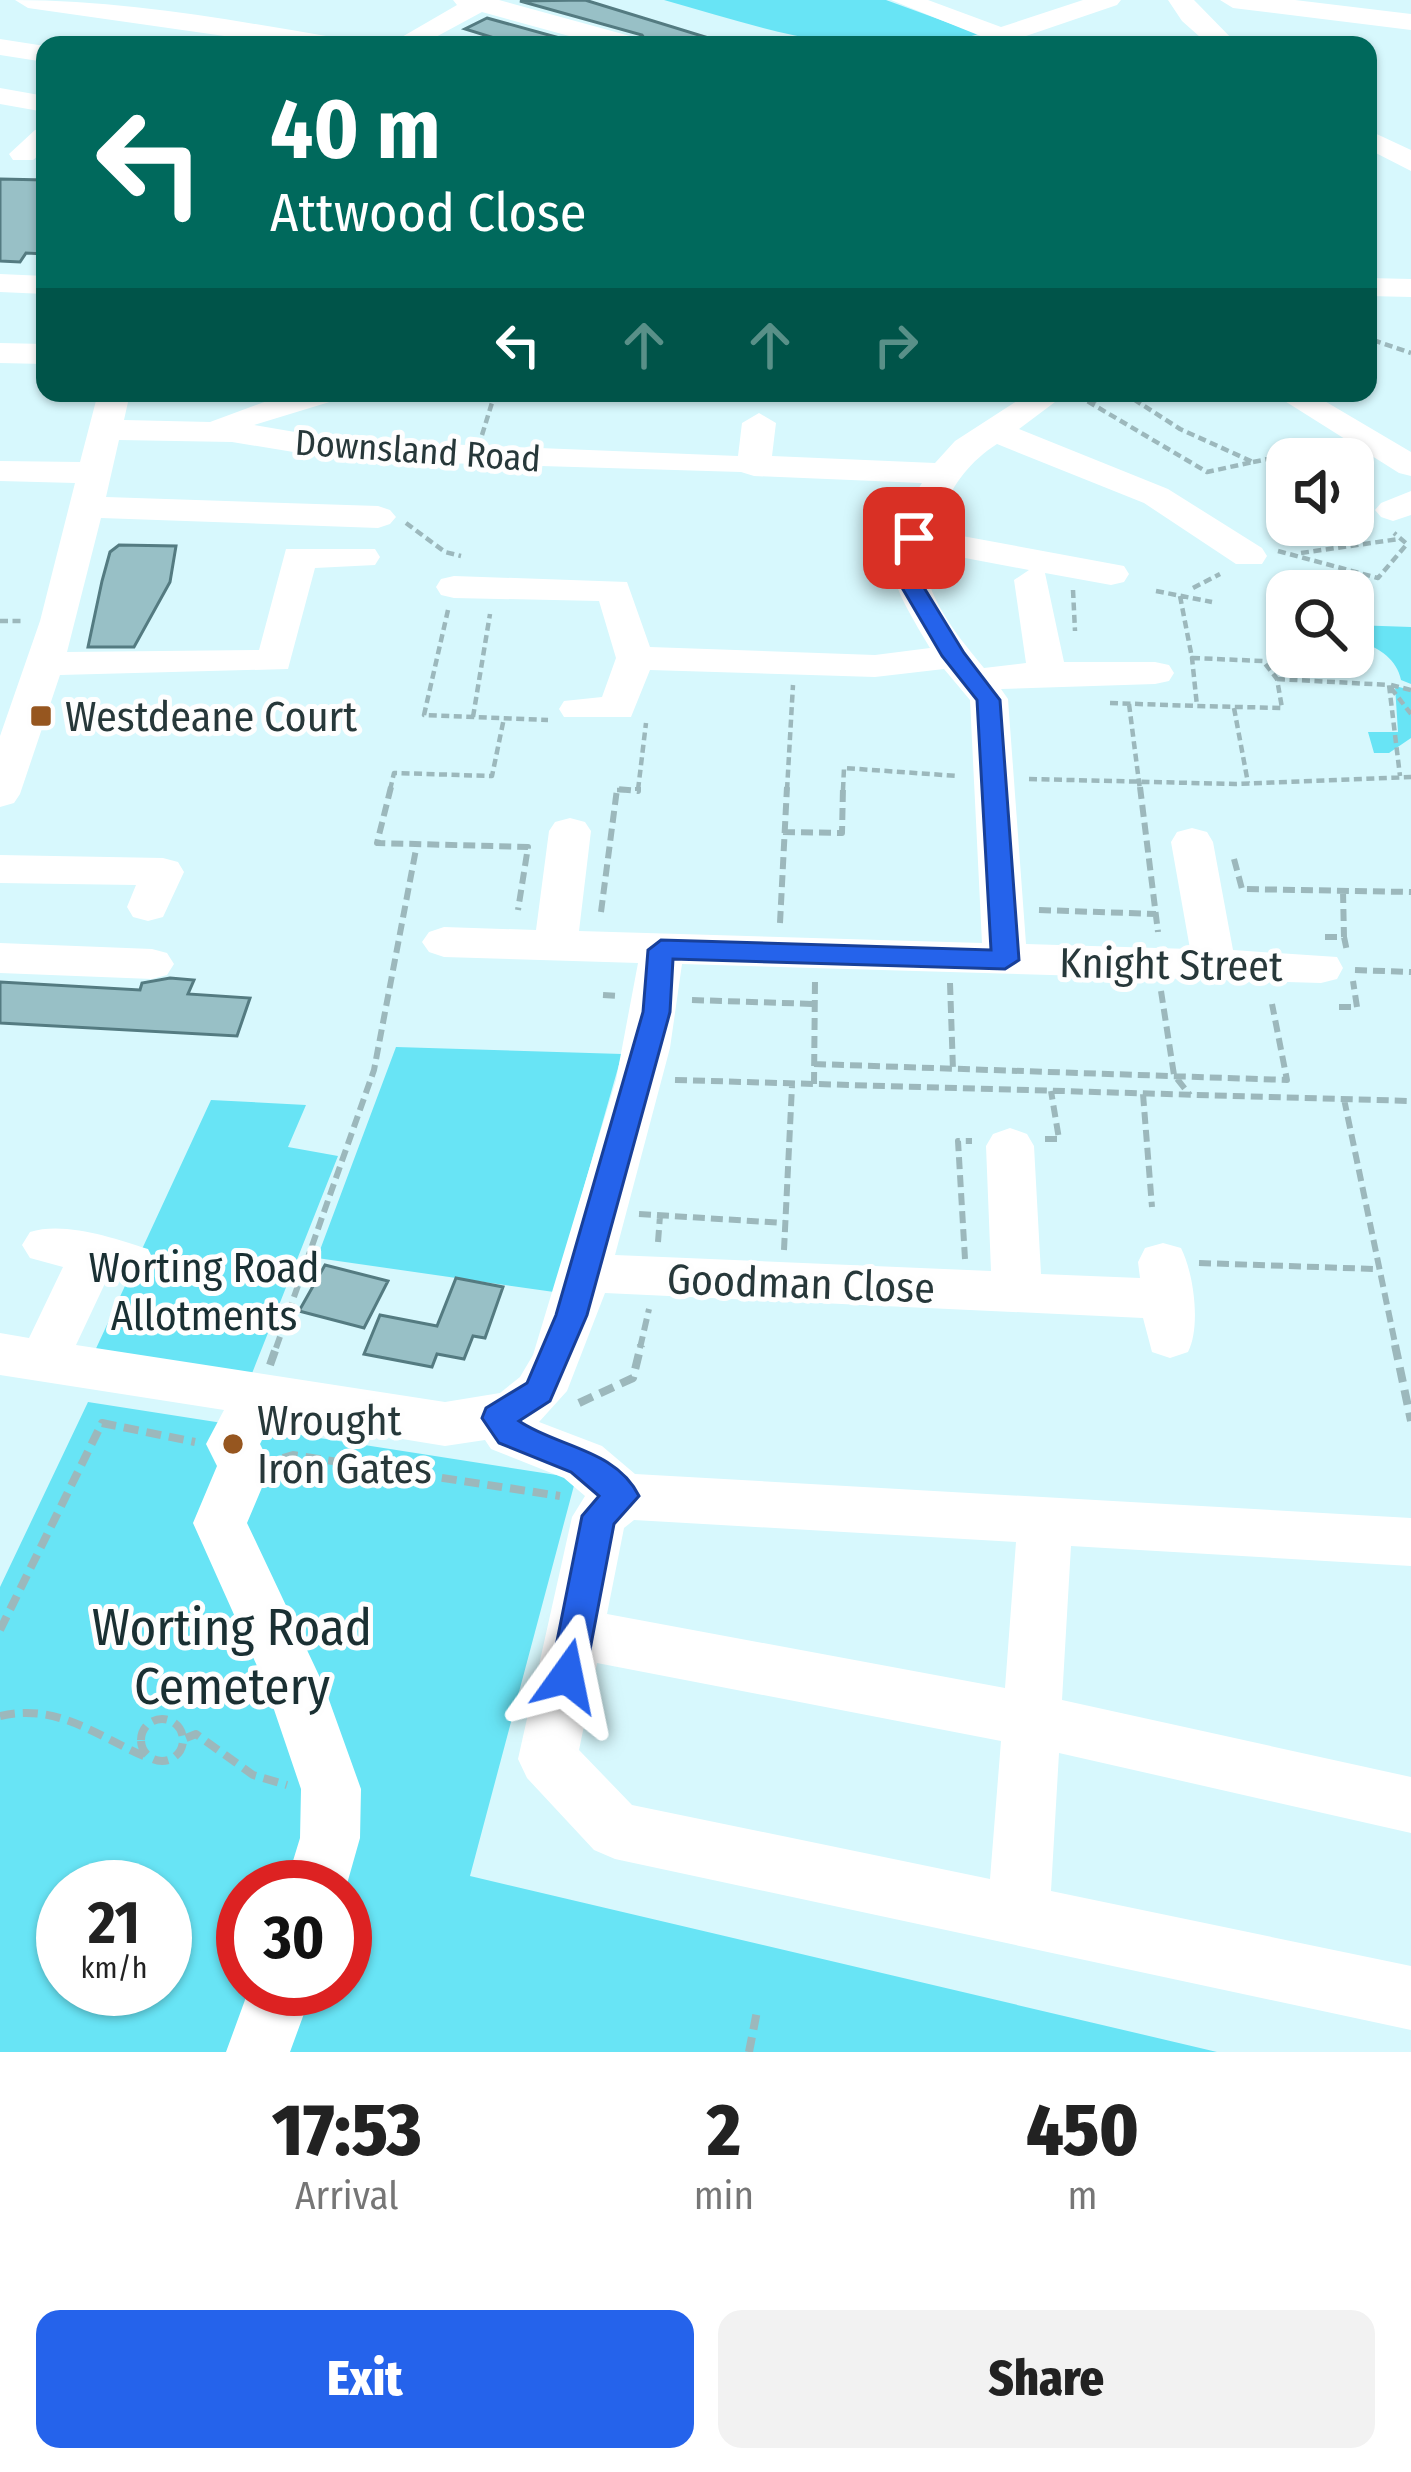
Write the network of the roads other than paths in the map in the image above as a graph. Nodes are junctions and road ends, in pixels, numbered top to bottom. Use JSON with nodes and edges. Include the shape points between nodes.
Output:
{"nodes":[{"id":1,"x":28,"y":0,"type":"edge"},
{"id":2,"x":904,"y":0,"type":"edge"},
{"id":3,"x":1181,"y":0,"type":"edge"},
{"id":4,"x":1233,"y":0,"type":"edge"},
{"id":5,"x":477,"y":1,"type":"edge"},
{"id":6,"x":1086,"y":2,"type":"edge"},
{"id":7,"x":196,"y":21,"type":"junction"},
{"id":8,"x":1411,"y":22,"type":"edge"},
{"id":9,"x":175,"y":36,"type":"edge"},
{"id":10,"x":259,"y":36,"type":"edge"},
{"id":11,"x":417,"y":36,"type":"edge"},
{"id":12,"x":600,"y":36,"type":"edge"},
{"id":13,"x":1004,"y":36,"type":"edge"},
{"id":14,"x":1022,"y":36,"type":"edge"},
{"id":15,"x":1214,"y":36,"type":"edge"},
{"id":16,"x":0,"y":47,"type":"edge"},
{"id":17,"x":36,"y":53,"type":"edge"},
{"id":18,"x":0,"y":96,"type":"edge"},
{"id":19,"x":36,"y":102,"type":"edge"},
{"id":20,"x":1377,"y":143,"type":"edge"},
{"id":21,"x":1411,"y":162,"type":"edge"},
{"id":22,"x":0,"y":283,"type":"edge"},
{"id":23,"x":36,"y":285,"type":"edge"},
{"id":24,"x":1377,"y":287,"type":"edge"},
{"id":25,"x":1411,"y":288,"type":"edge"},
{"id":26,"x":0,"y":353,"type":"edge"},
{"id":27,"x":36,"y":354,"type":"edge"},
{"id":28,"x":112,"y":402,"type":"edge"},
{"id":29,"x":293,"y":402,"type":"edge"},
{"id":30,"x":1038,"y":402,"type":"edge"},
{"id":31,"x":1303,"y":402,"type":"edge"},
{"id":32,"x":759,"y":423,"type":"dead end"},
{"id":33,"x":107,"y":430,"type":"junction"},
{"id":34,"x":995,"y":431,"type":"junction"},
{"id":35,"x":217,"y":432,"type":"junction"},
{"id":36,"x":1411,"y":433,"type":"edge"},
{"id":37,"x":1379,"y":448,"type":"junction"},
{"id":38,"x":742,"y":465,"type":"junction"},
{"id":39,"x":1411,"y":466,"type":"edge"},
{"id":40,"x":0,"y":471,"type":"edge"},
{"id":41,"x":944,"y":474,"type":"junction"},
{"id":42,"x":91,"y":490,"type":"junction"},
{"id":43,"x":1223,"y":500,"type":"dead end"},
{"id":44,"x":1178,"y":509,"type":"junction"},
{"id":45,"x":378,"y":517,"type":"road end"},
{"id":46,"x":914,"y":538,"type":"junction"},
{"id":47,"x":362,"y":557,"type":"dead end"},
{"id":48,"x":1235,"y":565,"type":"road end"},
{"id":49,"x":1111,"y":574,"type":"dead end"},
{"id":50,"x":456,"y":579,"type":"road end"},
{"id":51,"x":1032,"y":580,"type":"dead end"},
{"id":52,"x":635,"y":658,"type":"junction"},
{"id":53,"x":966,"y":668,"type":"junction"},
{"id":54,"x":43,"y":673,"type":"junction"},
{"id":55,"x":1047,"y":674,"type":"junction"},
{"id":56,"x":0,"y":681,"type":"edge"},
{"id":57,"x":1159,"y":691,"type":"road end"},
{"id":58,"x":565,"y":714,"type":"road end"},
{"id":59,"x":0,"y":794,"type":"edge"},
{"id":60,"x":571,"y":831,"type":"dead end"},
{"id":61,"x":1192,"y":842,"type":"dead end"},
{"id":62,"x":0,"y":869,"type":"edge"},
{"id":63,"x":148,"y":907,"type":"dead end"},
{"id":64,"x":444,"y":939,"type":"dead end"},
{"id":65,"x":555,"y":946,"type":"junction"},
{"id":66,"x":661,"y":950,"type":"junction"},
{"id":67,"x":0,"y":958,"type":"edge"},
{"id":68,"x":1005,"y":960,"type":"junction"},
{"id":69,"x":152,"y":964,"type":"dead end"},
{"id":70,"x":1214,"y":964,"type":"junction"},
{"id":71,"x":1336,"y":964,"type":"road end"},
{"id":72,"x":995,"y":1144,"type":"road end"},
{"id":73,"x":90,"y":1254,"type":"dead end"},
{"id":74,"x":586,"y":1273,"type":"junction"},
{"id":75,"x":1017,"y":1292,"type":"junction"},
{"id":76,"x":1166,"y":1299,"type":"road end"},
{"id":77,"x":21,"y":1358,"type":"edge"},
{"id":78,"x":260,"y":1396,"type":"junction"},
{"id":79,"x":498,"y":1418,"type":"junction"},
{"id":80,"x":623,"y":1496,"type":"junction"},
{"id":81,"x":1045,"y":1521,"type":"junction"},
{"id":82,"x":1411,"y":1542,"type":"edge"},
{"id":83,"x":577,"y":1634,"type":"junction"},
{"id":84,"x":1031,"y":1720,"type":"junction"},
{"id":85,"x":1411,"y":1805,"type":"edge"},
{"id":86,"x":324,"y":1860,"type":"edge"},
{"id":87,"x":1018,"y":1917,"type":"junction"},
{"id":88,"x":1411,"y":1998,"type":"edge"},
{"id":89,"x":271,"y":2016,"type":"edge"},
{"id":90,"x":258,"y":2052,"type":"edge"}],
"edges":[{"from":1,"to":7,"type":"street"},
{"from":2,"to":13,"type":"street"},
{"from":3,"to":15,"type":"street"},
{"from":4,"to":8,"type":"street"},
{"from":5,"to":11,"type":"street"},
{"from":5,"to":12,"type":"street"},
{"from":6,"to":14,"type":"street"},
{"from":7,"to":9,"type":"street"},
{"from":7,"to":10,"type":"street"},
{"from":16,"to":17,"type":"street"},
{"from":18,"to":19,"type":"street"},
{"from":20,"to":21,"type":"street"},
{"from":22,"to":23,"type":"street"},
{"from":24,"to":25,"type":"street"},
{"from":26,"to":27,"type":"street"},
{"from":28,"to":33,"type":"street"},
{"from":29,"to":35,"type":"street"},
{"from":30,"to":34,"type":"street"},
{"from":31,"to":37,"type":"street"},
{"from":32,"to":38,"type":"street"},
{"from":33,"to":35,"type":"street","name":"Downsland Road"},
{"from":33,"to":42,"type":"street"},
{"from":34,"to":41,"type":"street"},
{"from":34,"to":44,"type":"street"},
{"from":35,"to":38,"type":"street","name":"Downsland Road","via":[[342,450]]},
{"from":36,"to":37,"type":"street"},
{"from":37,"to":39,"type":"street"},
{"from":38,"to":41,"type":"street","name":"Downsland Road"},
{"from":40,"to":42,"type":"street"},
{"from":41,"to":46,"type":"street"},
{"from":42,"to":45,"type":"street"},
{"from":42,"to":54,"type":"street"},
{"from":43,"to":44,"type":"street"},
{"from":44,"to":48,"type":"street"},
{"from":46,"to":49,"type":"street"},
{"from":46,"to":53,"type":"street","via":[[909,578]]},
{"from":47,"to":54,"type":"street","via":[[298,557],[274,661]]},
{"from":50,"to":52,"type":"street","via":[[614,590]]},
{"from":51,"to":55,"type":"street"},
{"from":52,"to":53,"type":"street"},
{"from":52,"to":58,"type":"street","via":[[617,709]]},
{"from":53,"to":55,"type":"street"},
{"from":53,"to":68,"type":"street","via":[[988,700]]},
{"from":54,"to":56,"type":"street"},
{"from":54,"to":59,"type":"street"},
{"from":55,"to":57,"type":"street"},
{"from":60,"to":65,"type":"street"},
{"from":61,"to":70,"type":"street"},
{"from":62,"to":63,"type":"street","via":[[163,872]]},
{"from":64,"to":65,"type":"street","name":"Knight Street"},
{"from":65,"to":66,"type":"street","name":"Knight Street"},
{"from":66,"to":68,"type":"street","name":"Knight Street"},
{"from":66,"to":74,"type":"street","via":[[657,999]]},
{"from":67,"to":69,"type":"street","via":[[38,977]]},
{"from":68,"to":70,"type":"street","name":"Knight Street","via":[[1157,947]]},
{"from":70,"to":71,"type":"street","name":"Knight Street"},
{"from":72,"to":75,"type":"street"},
{"from":73,"to":77,"type":"street"},
{"from":74,"to":75,"type":"street","name":"Goodman Close"},
{"from":74,"to":79,"type":"street","via":[[539,1391]]},
{"from":75,"to":76,"type":"street","name":"Goodman Close"},
{"from":77,"to":78,"type":"street"},
{"from":78,"to":79,"type":"street","via":[[445,1424]]},
{"from":78,"to":86,"type":"street","via":[[233,1444],[244,1466],[220,1523],[332,1789]]},
{"from":79,"to":80,"type":"street","via":[[510,1433],[583,1462]]},
{"from":80,"to":81,"type":"street"},
{"from":80,"to":83,"type":"street","via":[[598,1516]]},
{"from":81,"to":82,"type":"street"},
{"from":81,"to":84,"type":"street"},
{"from":83,"to":84,"type":"street"},
{"from":83,"to":87,"type":"street","via":[[548,1759],[615,1830]]},
{"from":84,"to":85,"type":"street"},
{"from":84,"to":87,"type":"street"},
{"from":87,"to":88,"type":"street"},
{"from":89,"to":90,"type":"street"}]}
